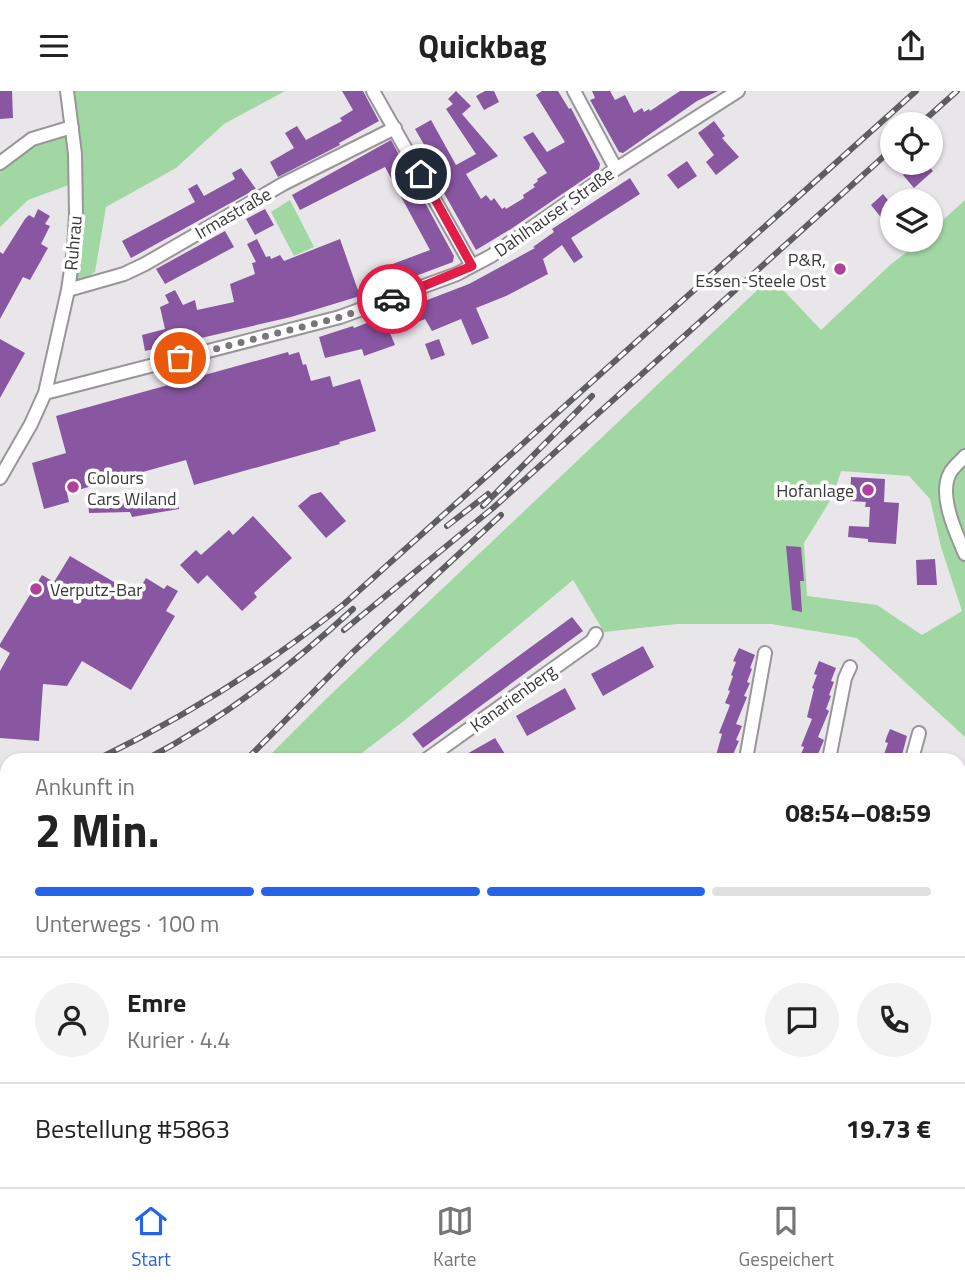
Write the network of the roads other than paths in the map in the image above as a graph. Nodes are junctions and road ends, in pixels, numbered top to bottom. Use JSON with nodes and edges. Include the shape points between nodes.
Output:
{"nodes":[{"id":1,"x":67,"y":91,"type":"edge"},
{"id":2,"x":373,"y":91,"type":"edge"},
{"id":3,"x":574,"y":91,"type":"edge"},
{"id":4,"x":737,"y":91,"type":"edge"},
{"id":5,"x":72,"y":127,"type":"junction"},
{"id":6,"x":395,"y":128,"type":"junction"},
{"id":7,"x":0,"y":163,"type":"edge"},
{"id":8,"x":616,"y":169,"type":"junction"},
{"id":9,"x":472,"y":266,"type":"junction"},
{"id":10,"x":68,"y":291,"type":"junction"},
{"id":11,"x":45,"y":393,"type":"junction"},
{"id":12,"x":965,"y":456,"type":"edge"},
{"id":13,"x":0,"y":478,"type":"edge"},
{"id":14,"x":965,"y":554,"type":"edge"},
{"id":15,"x":596,"y":634,"type":"dead end"},
{"id":16,"x":765,"y":653,"type":"dead end"},
{"id":17,"x":850,"y":667,"type":"dead end"},
{"id":18,"x":919,"y":733,"type":"dead end"},
{"id":19,"x":435,"y":753,"type":"edge"},
{"id":20,"x":747,"y":753,"type":"edge"},
{"id":21,"x":831,"y":753,"type":"edge"},
{"id":22,"x":914,"y":753,"type":"edge"}],
"edges":[{"from":1,"to":5,"type":"street","name":"Ruhrau"},
{"from":2,"to":6,"type":"street"},
{"from":3,"to":8,"type":"street"},
{"from":4,"to":8,"type":"street","name":"Dahlhauser Straße"},
{"from":5,"to":7,"type":"street","via":[[32,139]]},
{"from":5,"to":10,"type":"street","name":"Ruhrau","via":[[76,214]]},
{"from":6,"to":9,"type":"street"},
{"from":6,"to":10,"type":"street","name":"Irmastraße","via":[[283,184],[145,264]]},
{"from":8,"to":9,"type":"street","name":"Dahlhauser Straße"},
{"from":9,"to":11,"type":"street","name":"Dahlhauser Straße","via":[[341,317]]},
{"from":10,"to":11,"type":"street","name":"Ruhrau"},
{"from":11,"to":13,"type":"street"},
{"from":12,"to":14,"type":"street","via":[[950,473],[947,498]]},
{"from":15,"to":19,"type":"street","name":"Kanarienberg"},
{"from":16,"to":20,"type":"street"},
{"from":17,"to":21,"type":"street"},
{"from":18,"to":22,"type":"street"}]}
